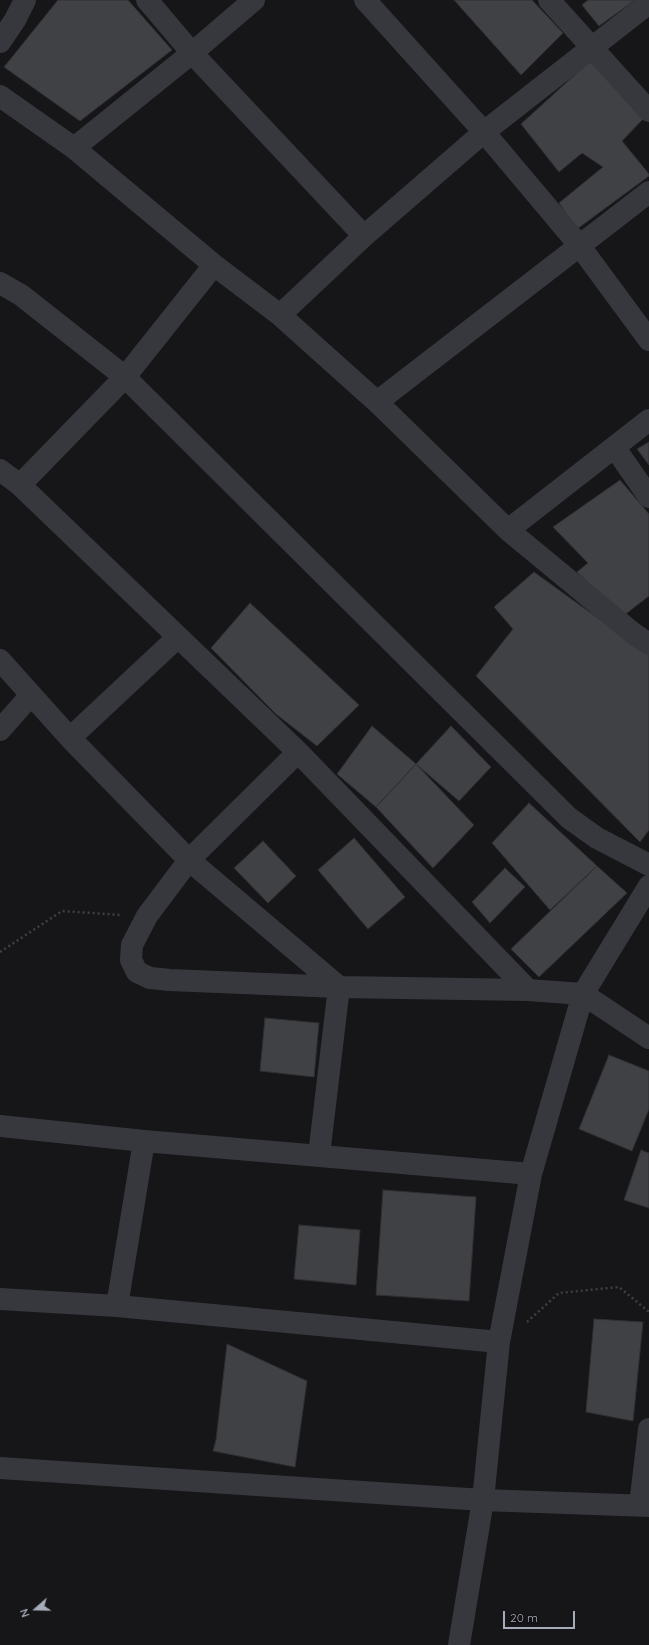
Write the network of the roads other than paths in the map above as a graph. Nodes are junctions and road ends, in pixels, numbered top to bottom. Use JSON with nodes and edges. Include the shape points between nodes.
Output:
{"nodes":[{"id":1,"x":25,"y":0,"type":"edge"},
{"id":2,"x":146,"y":0,"type":"edge"},
{"id":3,"x":254,"y":0,"type":"edge"},
{"id":4,"x":365,"y":0,"type":"edge"},
{"id":5,"x":549,"y":0,"type":"edge"},
{"id":6,"x":649,"y":3,"type":"edge"},
{"id":7,"x":0,"y":42,"type":"edge"},
{"id":8,"x":592,"y":46,"type":"junction"},
{"id":9,"x":192,"y":53,"type":"junction"},
{"id":10,"x":0,"y":96,"type":"edge"},
{"id":11,"x":649,"y":111,"type":"edge"},
{"id":12,"x":484,"y":132,"type":"junction"},
{"id":13,"x":74,"y":148,"type":"junction"},
{"id":14,"x":649,"y":192,"type":"edge"},
{"id":15,"x":364,"y":236,"type":"junction"},
{"id":16,"x":579,"y":245,"type":"junction"},
{"id":17,"x":214,"y":265,"type":"junction"},
{"id":18,"x":0,"y":283,"type":"edge"},
{"id":19,"x":280,"y":315,"type":"junction"},
{"id":20,"x":649,"y":340,"type":"edge"},
{"id":21,"x":125,"y":377,"type":"junction"},
{"id":22,"x":377,"y":402,"type":"junction"},
{"id":23,"x":649,"y":420,"type":"edge"},
{"id":24,"x":614,"y":448,"type":"junction"},
{"id":25,"x":0,"y":470,"type":"edge"},
{"id":26,"x":20,"y":485,"type":"junction"},
{"id":27,"x":649,"y":497,"type":"edge"},
{"id":28,"x":508,"y":530,"type":"junction"},
{"id":29,"x":644,"y":634,"type":"edge"},
{"id":30,"x":178,"y":637,"type":"junction"},
{"id":31,"x":0,"y":660,"type":"edge"},
{"id":32,"x":31,"y":695,"type":"junction"},
{"id":33,"x":0,"y":730,"type":"edge"},
{"id":34,"x":70,"y":738,"type":"junction"},
{"id":35,"x":298,"y":752,"type":"junction"},
{"id":36,"x":190,"y":860,"type":"junction"},
{"id":37,"x":649,"y":865,"type":"edge"},
{"id":38,"x":649,"y":886,"type":"edge"},
{"id":39,"x":339,"y":987,"type":"junction"},
{"id":40,"x":528,"y":990,"type":"junction"},
{"id":41,"x":583,"y":994,"type":"junction"},
{"id":42,"x":649,"y":1038,"type":"edge"},
{"id":43,"x":0,"y":1126,"type":"edge"},
{"id":44,"x":144,"y":1141,"type":"junction"},
{"id":45,"x":319,"y":1155,"type":"junction"},
{"id":46,"x":531,"y":1174,"type":"junction"},
{"id":47,"x":0,"y":1299,"type":"edge"},
{"id":48,"x":117,"y":1306,"type":"junction"},
{"id":49,"x":499,"y":1342,"type":"junction"},
{"id":50,"x":649,"y":1429,"type":"edge"},
{"id":51,"x":0,"y":1468,"type":"edge"},
{"id":52,"x":483,"y":1500,"type":"junction"},
{"id":53,"x":645,"y":1505,"type":"edge"},
{"id":54,"x":459,"y":1645,"type":"edge"}],
"edges":[{"from":1,"to":7,"type":"street","via":[[16,20]]},
{"from":2,"to":9,"type":"street"},
{"from":3,"to":9,"type":"street"},
{"from":4,"to":12,"type":"street"},
{"from":5,"to":8,"type":"street"},
{"from":6,"to":8,"type":"street"},
{"from":8,"to":11,"type":"street"},
{"from":8,"to":12,"type":"street"},
{"from":9,"to":13,"type":"street"},
{"from":9,"to":15,"type":"street"},
{"from":10,"to":13,"type":"street"},
{"from":12,"to":15,"type":"street"},
{"from":12,"to":16,"type":"street"},
{"from":13,"to":17,"type":"street"},
{"from":14,"to":16,"type":"street"},
{"from":15,"to":19,"type":"street"},
{"from":16,"to":20,"type":"street"},
{"from":16,"to":22,"type":"street"},
{"from":17,"to":19,"type":"street"},
{"from":17,"to":21,"type":"street"},
{"from":18,"to":21,"type":"street","via":[[21,295]]},
{"from":19,"to":22,"type":"street"},
{"from":21,"to":26,"type":"street"},
{"from":21,"to":37,"type":"street","via":[[569,818],[597,838]]},
{"from":22,"to":28,"type":"street"},
{"from":23,"to":24,"type":"street"},
{"from":24,"to":27,"type":"street"},
{"from":24,"to":28,"type":"street"},
{"from":25,"to":26,"type":"street"},
{"from":26,"to":30,"type":"street"},
{"from":28,"to":29,"type":"street"},
{"from":30,"to":34,"type":"street"},
{"from":30,"to":35,"type":"street"},
{"from":31,"to":32,"type":"street"},
{"from":32,"to":33,"type":"street"},
{"from":32,"to":34,"type":"street"},
{"from":34,"to":36,"type":"street"},
{"from":35,"to":36,"type":"street"},
{"from":35,"to":40,"type":"street"},
{"from":36,"to":39,"type":"street"},
{"from":36,"to":39,"type":"street","via":[[147,916],[132,945],[131,960],[137,972],[150,978]]},
{"from":38,"to":41,"type":"street"},
{"from":39,"to":40,"type":"street"},
{"from":39,"to":45,"type":"street"},
{"from":40,"to":41,"type":"street"},
{"from":41,"to":42,"type":"street"},
{"from":41,"to":46,"type":"street"},
{"from":43,"to":44,"type":"street"},
{"from":44,"to":45,"type":"street"},
{"from":44,"to":48,"type":"street"},
{"from":45,"to":46,"type":"street"},
{"from":46,"to":49,"type":"street"},
{"from":47,"to":48,"type":"street"},
{"from":48,"to":49,"type":"street"},
{"from":49,"to":52,"type":"street"},
{"from":50,"to":53,"type":"street"},
{"from":51,"to":52,"type":"street"},
{"from":52,"to":53,"type":"street"},
{"from":52,"to":54,"type":"street"}]}
